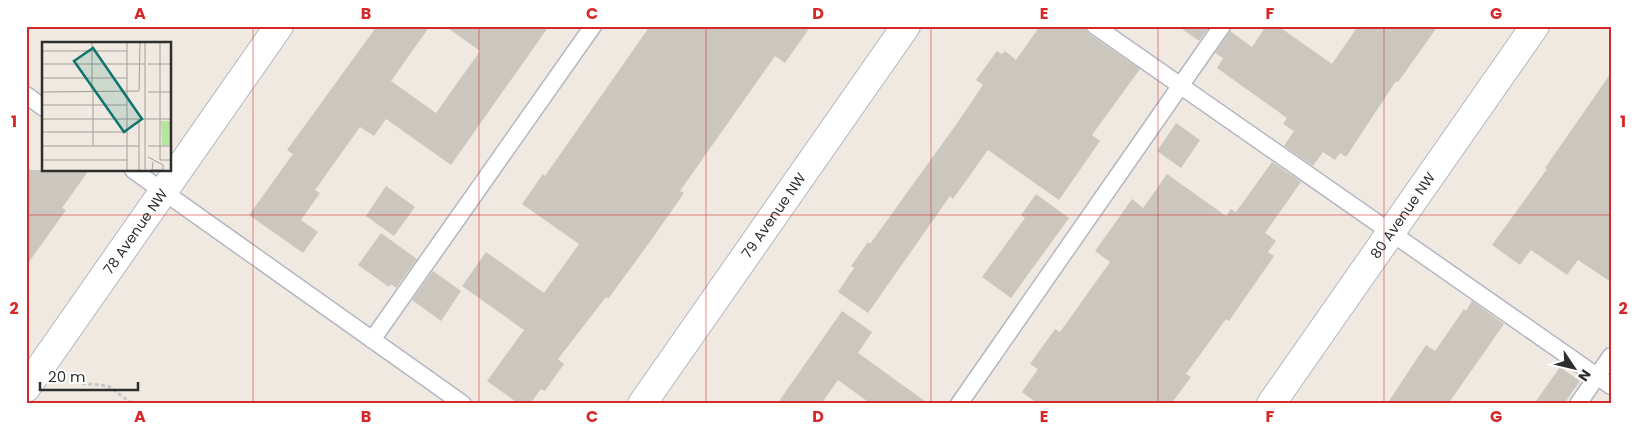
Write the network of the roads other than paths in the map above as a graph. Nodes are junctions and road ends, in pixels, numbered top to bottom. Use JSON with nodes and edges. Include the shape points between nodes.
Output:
{"nodes":[{"id":1,"x":279,"y":26,"type":"edge"},
{"id":2,"x":593,"y":26,"type":"edge"},
{"id":3,"x":906,"y":26,"type":"edge"},
{"id":4,"x":1095,"y":26,"type":"edge"},
{"id":5,"x":1222,"y":26,"type":"edge"},
{"id":6,"x":1535,"y":26,"type":"edge"},
{"id":7,"x":1180,"y":86,"type":"junction"},
{"id":8,"x":26,"y":95,"type":"edge"},
{"id":9,"x":42,"y":107,"type":"edge"},
{"id":10,"x":134,"y":171,"type":"edge"},
{"id":11,"x":163,"y":192,"type":"junction"},
{"id":12,"x":1390,"y":234,"type":"junction"},
{"id":13,"x":372,"y":340,"type":"junction"},
{"id":14,"x":1611,"y":356,"type":"edge"},
{"id":15,"x":1597,"y":376,"type":"junction"},
{"id":16,"x":28,"y":381,"type":"edge"},
{"id":17,"x":1611,"y":386,"type":"edge"},
{"id":18,"x":463,"y":404,"type":"edge"},
{"id":19,"x":642,"y":404,"type":"edge"},
{"id":20,"x":959,"y":404,"type":"edge"},
{"id":21,"x":1271,"y":404,"type":"edge"},
{"id":22,"x":1578,"y":404,"type":"edge"}],
"edges":[{"from":1,"to":11,"type":"street","name":"78 Avenue NW"},
{"from":2,"to":13,"type":"lane"},
{"from":3,"to":19,"type":"street","name":"79 Avenue NW"},
{"from":4,"to":7,"type":"lane"},
{"from":5,"to":7,"type":"lane"},
{"from":6,"to":12,"type":"street","name":"80 Avenue NW"},
{"from":7,"to":12,"type":"lane"},
{"from":7,"to":20,"type":"lane"},
{"from":8,"to":9,"type":"lane"},
{"from":10,"to":11,"type":"lane"},
{"from":11,"to":13,"type":"lane"},
{"from":11,"to":16,"type":"street","name":"78 Avenue NW"},
{"from":12,"to":15,"type":"lane"},
{"from":12,"to":21,"type":"street","name":"80 Avenue NW"},
{"from":13,"to":18,"type":"lane"},
{"from":14,"to":15,"type":"lane"},
{"from":15,"to":17,"type":"lane"},
{"from":15,"to":22,"type":"lane"}]}
